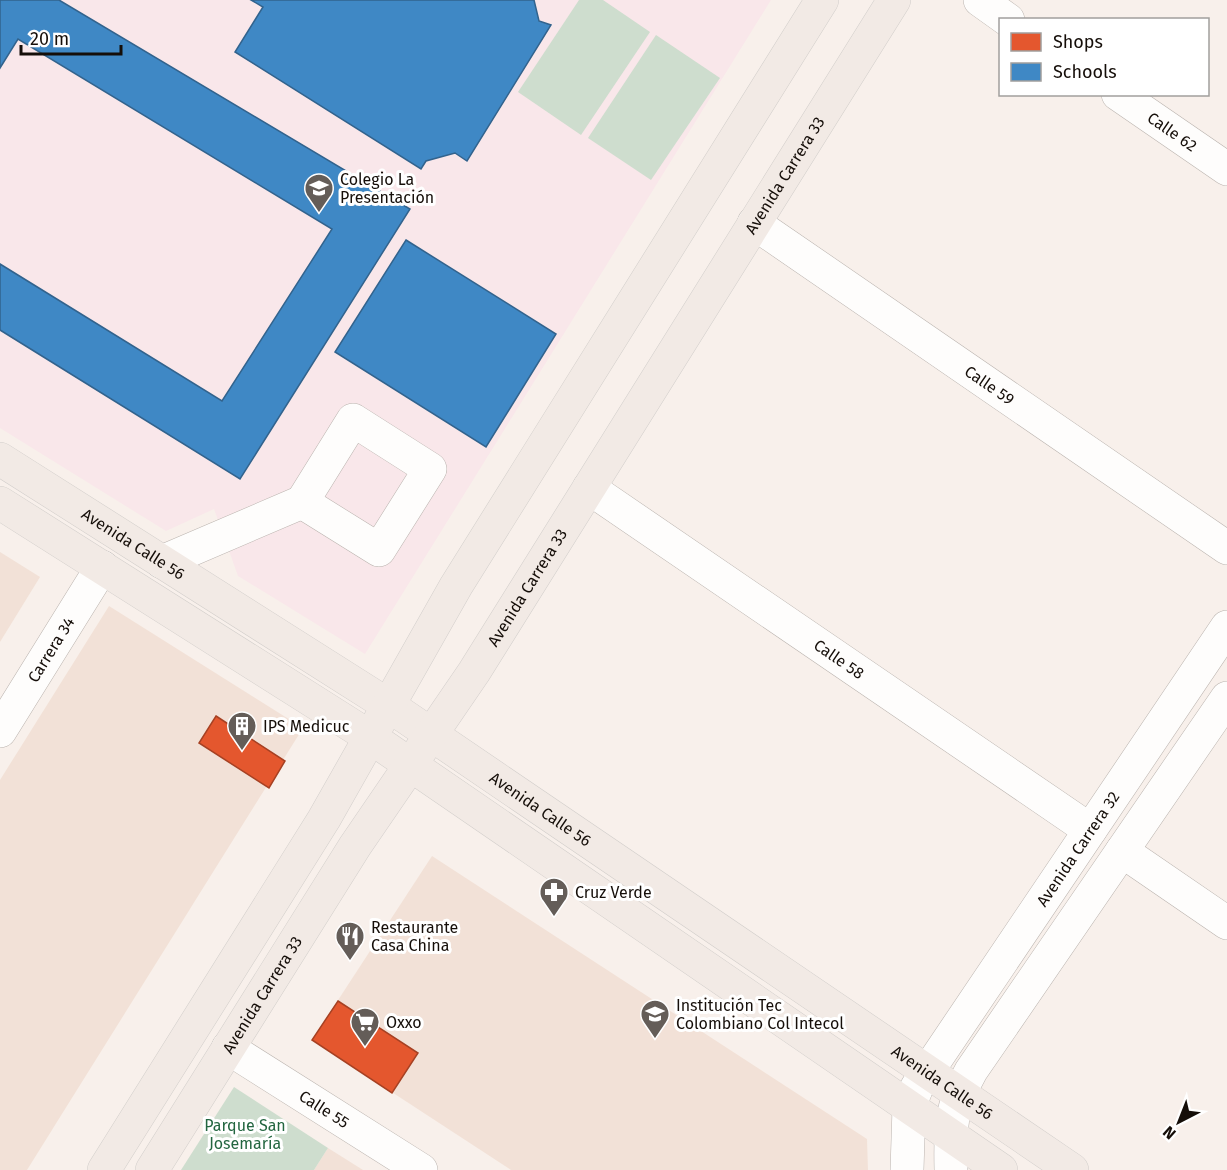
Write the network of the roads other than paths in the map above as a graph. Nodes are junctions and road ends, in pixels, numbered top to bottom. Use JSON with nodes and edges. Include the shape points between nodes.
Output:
{"nodes":[{"id":1,"x":822,"y":0,"type":"edge"},
{"id":2,"x":894,"y":0,"type":"edge"},
{"id":3,"x":980,"y":0,"type":"edge"},
{"id":4,"x":1005,"y":18,"type":"edge"},
{"id":5,"x":1121,"y":96,"type":"edge"},
{"id":6,"x":1227,"y":169,"type":"edge"},
{"id":7,"x":754,"y":223,"type":"junction"},
{"id":8,"x":0,"y":459,"type":"edge"},
{"id":9,"x":589,"y":488,"type":"junction"},
{"id":10,"x":302,"y":502,"type":"dead end"},
{"id":11,"x":0,"y":503,"type":"edge"},
{"id":12,"x":1227,"y":548,"type":"edge"},
{"id":13,"x":162,"y":562,"type":"junction"},
{"id":14,"x":102,"y":567,"type":"junction"},
{"id":15,"x":1227,"y":627,"type":"edge"},
{"id":16,"x":1227,"y":698,"type":"edge"},
{"id":17,"x":388,"y":705,"type":"junction"},
{"id":18,"x":0,"y":731,"type":"edge"},
{"id":19,"x":433,"y":734,"type":"junction"},
{"id":20,"x":370,"y":736,"type":"junction"},
{"id":21,"x":412,"y":765,"type":"junction"},
{"id":22,"x":1090,"y":830,"type":"junction"},
{"id":23,"x":1122,"y":852,"type":"junction"},
{"id":24,"x":1227,"y":923,"type":"edge"},
{"id":25,"x":228,"y":1048,"type":"junction"},
{"id":26,"x":927,"y":1071,"type":"junction"},
{"id":27,"x":959,"y":1093,"type":"junction"},
{"id":28,"x":909,"y":1107,"type":"junction"},
{"id":29,"x":950,"y":1135,"type":"junction"},
{"id":30,"x":104,"y":1170,"type":"edge"},
{"id":31,"x":152,"y":1170,"type":"edge"},
{"id":32,"x":421,"y":1170,"type":"edge"},
{"id":33,"x":907,"y":1170,"type":"edge"},
{"id":34,"x":951,"y":1170,"type":"edge"},
{"id":35,"x":1001,"y":1170,"type":"edge"},
{"id":36,"x":1072,"y":1170,"type":"edge"}],
"edges":[{"from":1,"to":17,"type":"main road","via":[[456,586]]},
{"from":2,"to":7,"type":"main road","name":"Avenida Carrera 33"},
{"from":3,"to":4,"type":"street"},
{"from":5,"to":6,"type":"street","name":"Calle 62"},
{"from":7,"to":9,"type":"main road","name":"Avenida Carrera 33"},
{"from":7,"to":12,"type":"street","name":"Calle 59"},
{"from":8,"to":13,"type":"main road","name":"Avenida Calle 56"},
{"from":9,"to":19,"type":"main road","name":"Avenida Carrera 33"},
{"from":9,"to":22,"type":"street","name":"Calle 58"},
{"from":10,"to":13,"type":"street"},
{"from":11,"to":14,"type":"main road"},
{"from":13,"to":17,"type":"main road","name":"Avenida Calle 56"},
{"from":14,"to":18,"type":"street","name":"Carrera 34"},
{"from":14,"to":20,"type":"main road"},
{"from":15,"to":22,"type":"street","name":"Avenida Carrera 32"},
{"from":16,"to":23,"type":"street"},
{"from":17,"to":19,"type":"main road","name":"Avenida Calle 56"},
{"from":17,"to":20,"type":"main road"},
{"from":19,"to":21,"type":"main road","name":"Avenida Carrera 33"},
{"from":19,"to":26,"type":"main road","name":"Avenida Calle 56"},
{"from":20,"to":21,"type":"main road"},
{"from":20,"to":30,"type":"main road","via":[[324,819]]},
{"from":21,"to":25,"type":"main road","name":"Avenida Carrera 33","via":[[355,846]]},
{"from":21,"to":28,"type":"main road"},
{"from":22,"to":26,"type":"street","name":"Avenida Carrera 32"},
{"from":23,"to":24,"type":"street"},
{"from":23,"to":27,"type":"street"},
{"from":25,"to":31,"type":"main road","name":"Avenida Carrera 33"},
{"from":25,"to":32,"type":"street","name":"Calle 55"},
{"from":26,"to":27,"type":"main road","name":"Avenida Calle 56"},
{"from":26,"to":28,"type":"street","name":"Avenida Carrera 32"},
{"from":27,"to":29,"type":"street"},
{"from":27,"to":36,"type":"main road","name":"Avenida Calle 56"},
{"from":28,"to":29,"type":"main road"},
{"from":28,"to":33,"type":"street"},
{"from":29,"to":34,"type":"street"},
{"from":29,"to":35,"type":"main road"}]}
